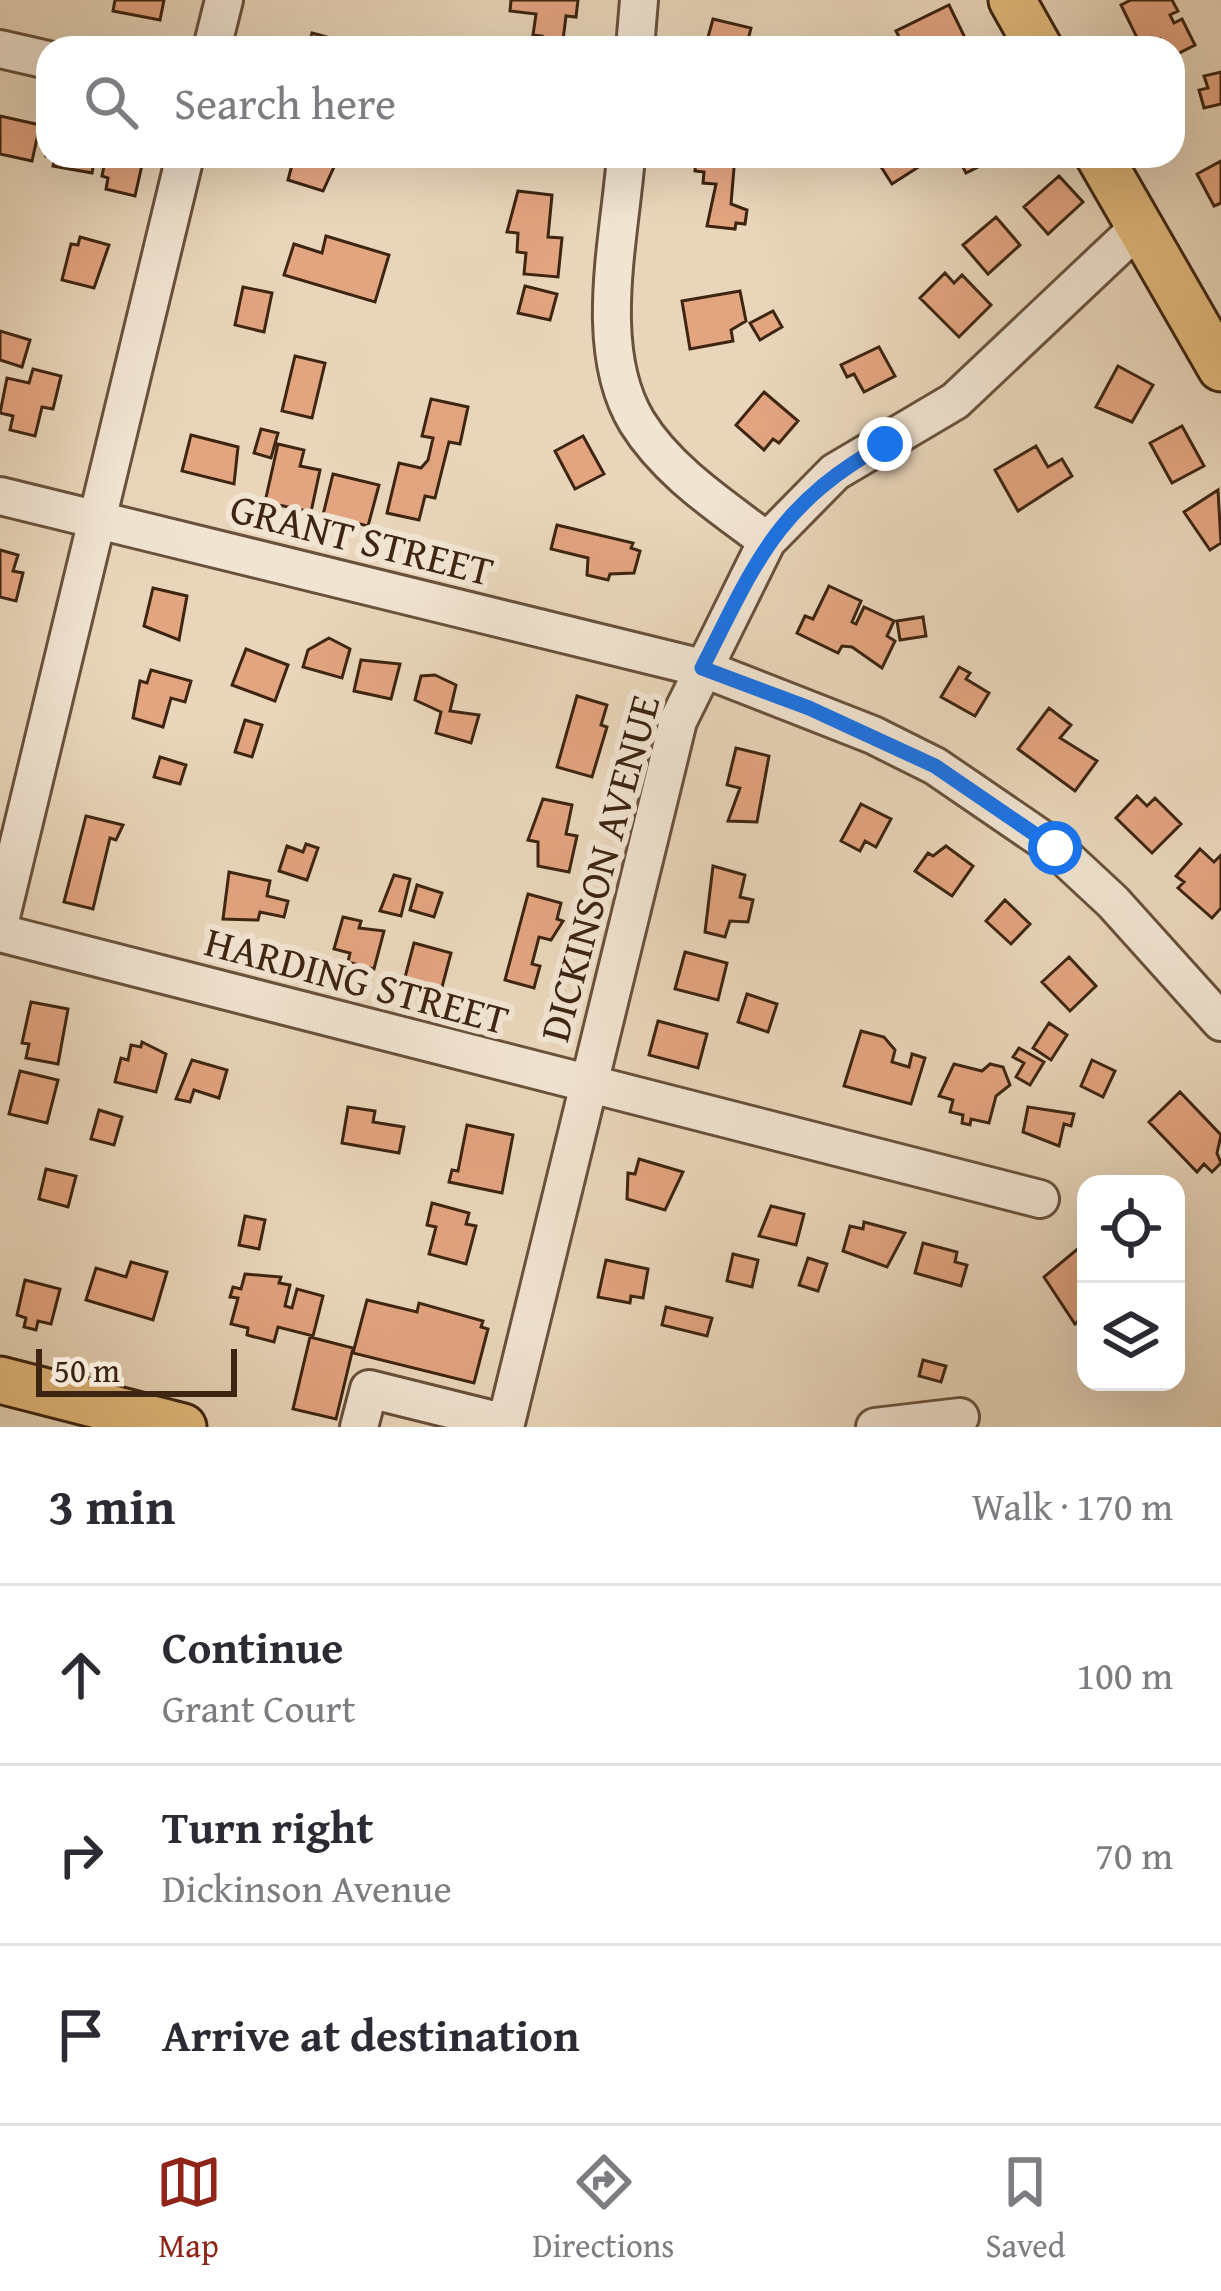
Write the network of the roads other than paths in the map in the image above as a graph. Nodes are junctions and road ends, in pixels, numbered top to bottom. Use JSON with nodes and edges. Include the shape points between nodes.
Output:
{"nodes":[{"id":1,"x":224,"y":0,"type":"edge"},
{"id":2,"x":639,"y":0,"type":"edge"},
{"id":3,"x":1012,"y":0,"type":"edge"},
{"id":4,"x":215,"y":36,"type":"edge"},
{"id":5,"x":636,"y":36,"type":"edge"},
{"id":6,"x":1032,"y":36,"type":"edge"},
{"id":7,"x":0,"y":49,"type":"edge"},
{"id":8,"x":36,"y":57,"type":"edge"},
{"id":9,"x":182,"y":168,"type":"edge"},
{"id":10,"x":625,"y":168,"type":"edge"},
{"id":11,"x":1106,"y":168,"type":"edge"},
{"id":12,"x":1138,"y":228,"type":"junction"},
{"id":13,"x":1221,"y":368,"type":"edge"},
{"id":14,"x":0,"y":496,"type":"edge"},
{"id":15,"x":98,"y":521,"type":"junction"},
{"id":16,"x":767,"y":541,"type":"junction"},
{"id":17,"x":702,"y":668,"type":"junction"},
{"id":18,"x":0,"y":921,"type":"edge"},
{"id":19,"x":0,"y":933,"type":"edge"},
{"id":20,"x":1221,"y":1022,"type":"edge"},
{"id":21,"x":589,"y":1087,"type":"junction"},
{"id":22,"x":1040,"y":1199,"type":"dead end"},
{"id":23,"x":0,"y":1380,"type":"edge"},
{"id":24,"x":960,"y":1417,"type":"dead end"},
{"id":25,"x":505,"y":1425,"type":"edge"},
{"id":26,"x":183,"y":1427,"type":"edge"},
{"id":27,"x":359,"y":1427,"type":"edge"},
{"id":28,"x":875,"y":1427,"type":"edge"}],
"edges":[{"from":1,"to":4,"type":"street"},
{"from":2,"to":5,"type":"street"},
{"from":3,"to":6,"type":"main road"},
{"from":7,"to":8,"type":"street"},
{"from":9,"to":15,"type":"street"},
{"from":10,"to":16,"type":"street","via":[[613,324],[635,420],[670,463]]},
{"from":11,"to":12,"type":"main road"},
{"from":12,"to":13,"type":"main road"},
{"from":12,"to":16,"type":"street","name":"DICKINSON AVENUE","via":[[955,401],[835,472]]},
{"from":14,"to":15,"type":"street","name":"GRANT STREET"},
{"from":15,"to":17,"type":"street","name":"GRANT STREET"},
{"from":15,"to":18,"type":"street"},
{"from":16,"to":17,"type":"street","name":"DICKINSON AVENUE"},
{"from":17,"to":20,"type":"street","name":"GRANT STREET","via":[[935,766],[1055,848]]},
{"from":17,"to":21,"type":"street","name":"DICKINSON AVENUE","via":[[678,721]]},
{"from":19,"to":21,"type":"street","name":"HARDING STREET"},
{"from":21,"to":22,"type":"street","name":"HARDING STREET"},
{"from":21,"to":25,"type":"street","name":"DICKINSON AVENUE"},
{"from":23,"to":26,"type":"main road"},
{"from":24,"to":28,"type":"street"},
{"from":25,"to":27,"type":"street","via":[[369,1389]]}]}
